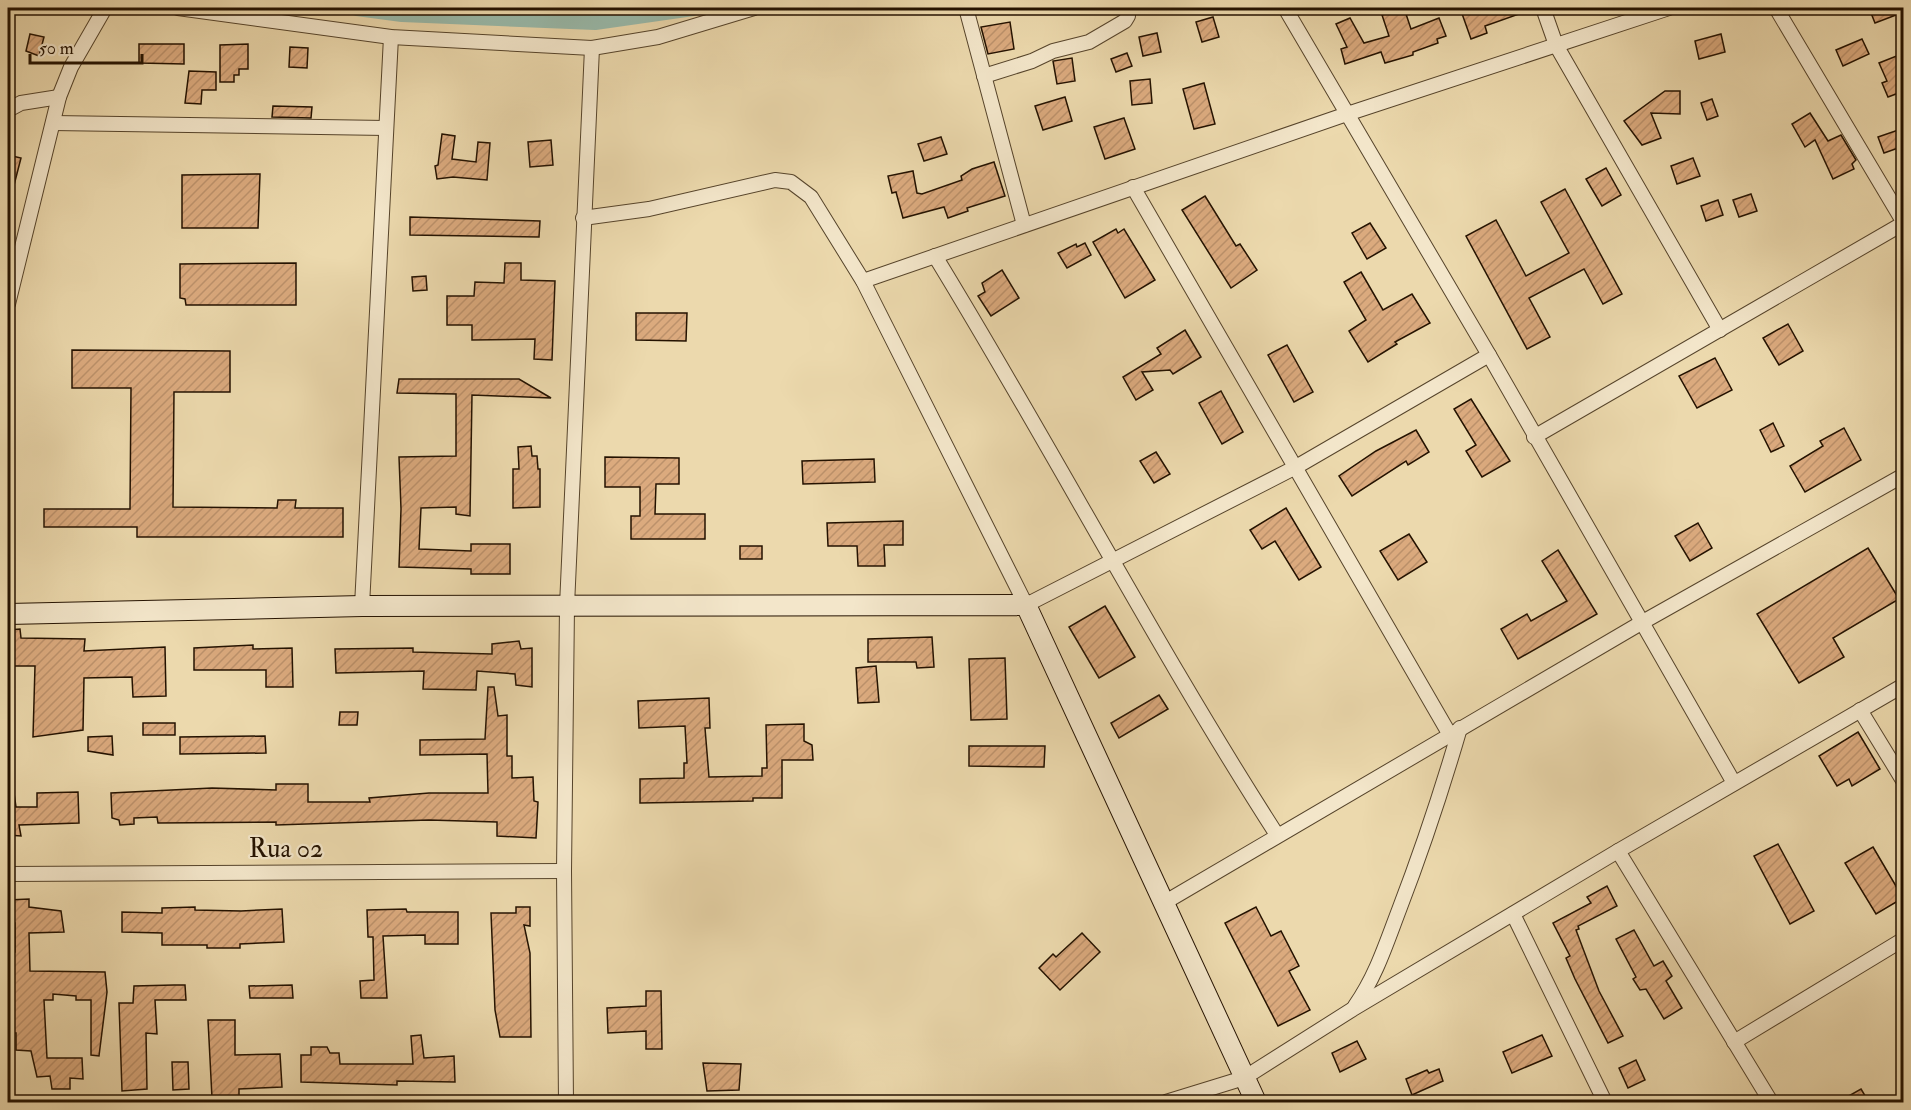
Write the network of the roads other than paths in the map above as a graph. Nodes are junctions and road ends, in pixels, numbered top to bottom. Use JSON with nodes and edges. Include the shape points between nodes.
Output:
{"nodes":[{"id":1,"x":105,"y":8,"type":"edge"},
{"id":2,"x":178,"y":8,"type":"edge"},
{"id":3,"x":754,"y":8,"type":"edge"},
{"id":4,"x":966,"y":8,"type":"edge"},
{"id":5,"x":1128,"y":8,"type":"edge"},
{"id":6,"x":1285,"y":8,"type":"edge"},
{"id":7,"x":1543,"y":8,"type":"edge"},
{"id":8,"x":1669,"y":8,"type":"edge"},
{"id":9,"x":1776,"y":8,"type":"edge"},
{"id":10,"x":391,"y":37,"type":"junction"},
{"id":11,"x":1556,"y":45,"type":"junction"},
{"id":12,"x":592,"y":48,"type":"junction"},
{"id":13,"x":984,"y":76,"type":"junction"},
{"id":14,"x":59,"y":97,"type":"junction"},
{"id":15,"x":8,"y":110,"type":"edge"},
{"id":16,"x":1347,"y":114,"type":"junction"},
{"id":17,"x":53,"y":123,"type":"junction"},
{"id":18,"x":386,"y":128,"type":"junction"},
{"id":19,"x":1133,"y":187,"type":"junction"},
{"id":20,"x":583,"y":218,"type":"junction"},
{"id":21,"x":1904,"y":223,"type":"edge"},
{"id":22,"x":1024,"y":225,"type":"junction"},
{"id":23,"x":935,"y":256,"type":"junction"},
{"id":24,"x":863,"y":281,"type":"junction"},
{"id":25,"x":8,"y":304,"type":"edge"},
{"id":26,"x":1720,"y":330,"type":"junction"},
{"id":27,"x":1489,"y":355,"type":"junction"},
{"id":28,"x":1534,"y":437,"type":"junction"},
{"id":29,"x":1296,"y":467,"type":"junction"},
{"id":30,"x":1904,"y":475,"type":"edge"},
{"id":31,"x":1112,"y":561,"type":"junction"},
{"id":32,"x":1026,"y":605,"type":"junction"},
{"id":33,"x":362,"y":606,"type":"junction"},
{"id":34,"x":567,"y":606,"type":"junction"},
{"id":35,"x":8,"y":615,"type":"edge"},
{"id":36,"x":1641,"y":623,"type":"junction"},
{"id":37,"x":1904,"y":685,"type":"edge"},
{"id":38,"x":1860,"y":710,"type":"junction"},
{"id":39,"x":1455,"y":732,"type":"junction"},
{"id":40,"x":1904,"y":782,"type":"edge"},
{"id":41,"x":1734,"y":783,"type":"junction"},
{"id":42,"x":1277,"y":835,"type":"junction"},
{"id":43,"x":1618,"y":851,"type":"junction"},
{"id":44,"x":564,"y":871,"type":"junction"},
{"id":45,"x":8,"y":874,"type":"edge"},
{"id":46,"x":1162,"y":904,"type":"junction"},
{"id":47,"x":1513,"y":914,"type":"junction"},
{"id":48,"x":1904,"y":939,"type":"edge"},
{"id":49,"x":1353,"y":1009,"type":"junction"},
{"id":50,"x":1734,"y":1042,"type":"junction"},
{"id":51,"x":1244,"y":1078,"type":"junction"},
{"id":52,"x":566,"y":1102,"type":"edge"},
{"id":53,"x":1166,"y":1102,"type":"edge"},
{"id":54,"x":1256,"y":1102,"type":"edge"},
{"id":55,"x":1605,"y":1102,"type":"edge"},
{"id":56,"x":1771,"y":1102,"type":"edge"}],
"edges":[{"from":1,"to":14,"type":"street","via":[[71,67]]},
{"from":2,"to":10,"type":"street"},
{"from":3,"to":12,"type":"street","via":[[658,37]]},
{"from":4,"to":13,"type":"street"},
{"from":5,"to":13,"type":"street","via":[[1125,21],[1089,42]]},
{"from":6,"to":16,"type":"street"},
{"from":7,"to":11,"type":"street"},
{"from":8,"to":11,"type":"street"},
{"from":9,"to":21,"type":"street"},
{"from":10,"to":12,"type":"street"},
{"from":10,"to":18,"type":"street"},
{"from":11,"to":16,"type":"street"},
{"from":11,"to":26,"type":"street"},
{"from":12,"to":20,"type":"street"},
{"from":13,"to":22,"type":"street"},
{"from":14,"to":15,"type":"street","via":[[21,103]]},
{"from":14,"to":17,"type":"street"},
{"from":16,"to":19,"type":"street"},
{"from":16,"to":27,"type":"street"},
{"from":17,"to":18,"type":"street"},
{"from":17,"to":25,"type":"street"},
{"from":18,"to":33,"type":"street"},
{"from":19,"to":22,"type":"street"},
{"from":19,"to":29,"type":"street"},
{"from":20,"to":24,"type":"street","via":[[669,205],[759,182],[791,182],[811,197]]},
{"from":20,"to":34,"type":"street"},
{"from":21,"to":26,"type":"street"},
{"from":22,"to":23,"type":"street"},
{"from":23,"to":24,"type":"street"},
{"from":23,"to":31,"type":"street"},
{"from":24,"to":32,"type":"street"},
{"from":26,"to":28,"type":"street"},
{"from":27,"to":28,"type":"street"},
{"from":27,"to":29,"type":"street"},
{"from":28,"to":36,"type":"street"},
{"from":29,"to":31,"type":"street"},
{"from":29,"to":39,"type":"street"},
{"from":30,"to":36,"type":"street"},
{"from":31,"to":32,"type":"street"},
{"from":31,"to":42,"type":"street"},
{"from":32,"to":34,"type":"street"},
{"from":32,"to":46,"type":"street"},
{"from":33,"to":34,"type":"street"},
{"from":33,"to":35,"type":"street"},
{"from":34,"to":44,"type":"street"},
{"from":36,"to":39,"type":"street"},
{"from":36,"to":41,"type":"street"},
{"from":37,"to":38,"type":"street"},
{"from":38,"to":40,"type":"street"},
{"from":38,"to":41,"type":"street"},
{"from":39,"to":42,"type":"street"},
{"from":39,"to":49,"type":"street","via":[[1433,820],[1383,957]]},
{"from":41,"to":43,"type":"street"},
{"from":42,"to":46,"type":"street"},
{"from":43,"to":47,"type":"street"},
{"from":43,"to":50,"type":"street"},
{"from":44,"to":45,"type":"street","name":"Rua 02"},
{"from":44,"to":52,"type":"street"},
{"from":46,"to":51,"type":"street"},
{"from":47,"to":49,"type":"street"},
{"from":47,"to":55,"type":"street"},
{"from":48,"to":50,"type":"street"},
{"from":49,"to":51,"type":"street"},
{"from":50,"to":56,"type":"street"},
{"from":51,"to":53,"type":"street"},
{"from":51,"to":54,"type":"street"}]}
